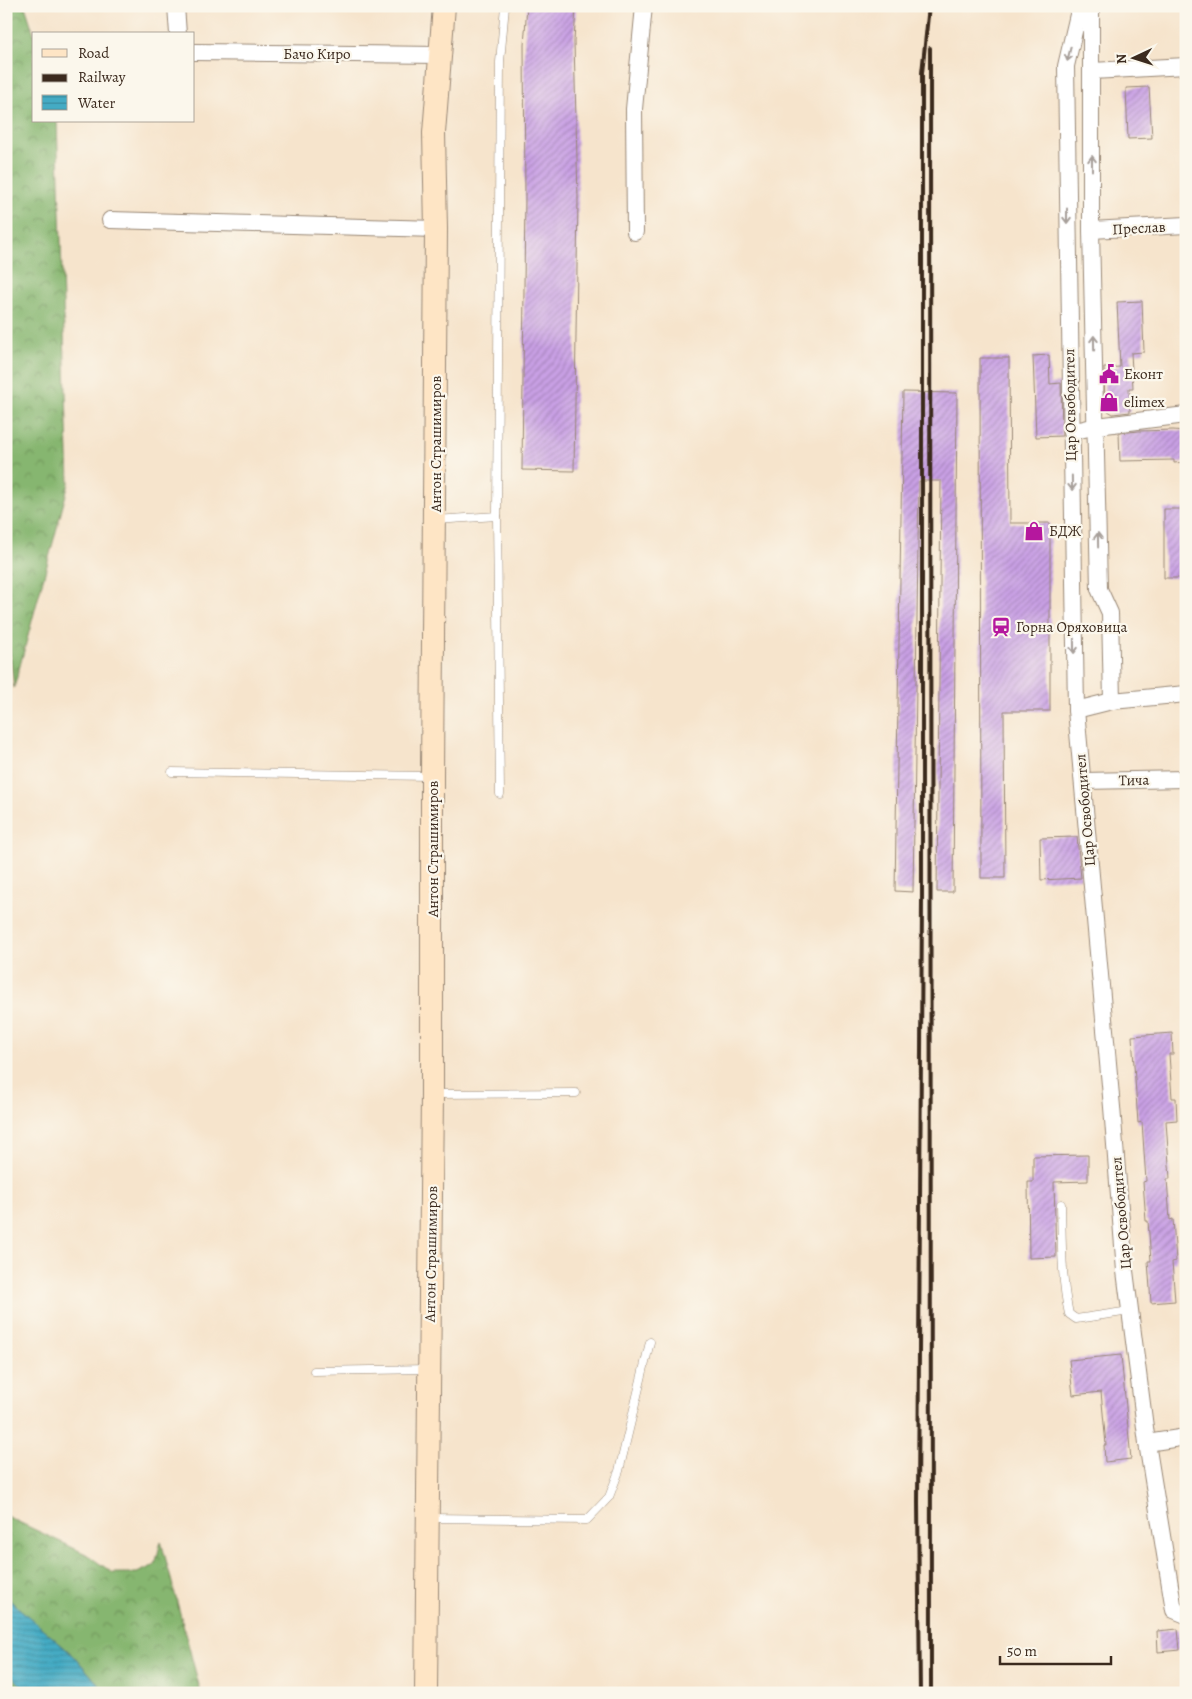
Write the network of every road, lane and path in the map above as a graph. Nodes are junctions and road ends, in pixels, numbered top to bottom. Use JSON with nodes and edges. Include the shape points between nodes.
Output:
{"nodes":[{"id":1,"x":176,"y":6,"type":"edge"},
{"id":2,"x":444,"y":6,"type":"edge"},
{"id":3,"x":505,"y":6,"type":"edge"},
{"id":4,"x":644,"y":6,"type":"edge"},
{"id":5,"x":1080,"y":6,"type":"edge"},
{"id":6,"x":1091,"y":6,"type":"edge"},
{"id":7,"x":178,"y":32,"type":"edge"},
{"id":8,"x":195,"y":52,"type":"edge"},
{"id":9,"x":439,"y":55,"type":"junction"},
{"id":10,"x":1186,"y":66,"type":"edge"},
{"id":11,"x":1092,"y":71,"type":"junction"},
{"id":12,"x":110,"y":220,"type":"dead end"},
{"id":13,"x":1186,"y":226,"type":"edge"},
{"id":14,"x":436,"y":228,"type":"junction"},
{"id":15,"x":1092,"y":230,"type":"junction"},
{"id":16,"x":635,"y":232,"type":"dead end"},
{"id":17,"x":1186,"y":415,"type":"edge"},
{"id":18,"x":1096,"y":426,"type":"junction"},
{"id":19,"x":1071,"y":432,"type":"junction"},
{"id":20,"x":497,"y":516,"type":"junction"},
{"id":21,"x":435,"y":520,"type":"junction"},
{"id":22,"x":1099,"y":589,"type":"junction"},
{"id":23,"x":1073,"y":590,"type":"junction"},
{"id":24,"x":1186,"y":694,"type":"edge"},
{"id":25,"x":1112,"y":701,"type":"junction"},
{"id":26,"x":1076,"y":710,"type":"junction"},
{"id":27,"x":172,"y":772,"type":"dead end"},
{"id":28,"x":432,"y":776,"type":"junction"},
{"id":29,"x":1186,"y":779,"type":"edge"},
{"id":30,"x":1083,"y":781,"type":"junction"},
{"id":31,"x":500,"y":794,"type":"dead end"},
{"id":32,"x":576,"y":1093,"type":"dead end"},
{"id":33,"x":432,"y":1094,"type":"junction"},
{"id":34,"x":1061,"y":1204,"type":"dead end"},
{"id":35,"x":1130,"y":1310,"type":"junction"},
{"id":36,"x":650,"y":1342,"type":"dead end"},
{"id":37,"x":430,"y":1370,"type":"junction"},
{"id":38,"x":314,"y":1371,"type":"dead end"},
{"id":39,"x":1186,"y":1437,"type":"edge"},
{"id":40,"x":1147,"y":1444,"type":"junction"},
{"id":41,"x":428,"y":1518,"type":"junction"},
{"id":42,"x":1180,"y":1613,"type":"edge"},
{"id":43,"x":426,"y":1693,"type":"edge"}],
"edges":[{"from":1,"to":7,"type":"street"},
{"from":2,"to":9,"type":"street","name":"Антон Страшимиров"},
{"from":3,"to":20,"type":"lane","via":[[500,62]]},
{"from":4,"to":16,"type":"street","via":[[634,109]]},
{"from":5,"to":19,"type":"street","name":"Цар Освободител","one_way":true,"via":[[1066,66]]},
{"from":6,"to":11,"type":"street","name":"Цар Освободител"},
{"from":8,"to":9,"type":"street","name":"Бачо Киро"},
{"from":9,"to":14,"type":"street","name":"Антон Страшимиров","via":[[434,134]]},
{"from":10,"to":11,"type":"street"},
{"from":15,"to":11,"type":"street","name":"Цар Освободител","one_way":true},
{"from":12,"to":14,"type":"street"},
{"from":13,"to":15,"type":"street","name":"Преслав"},
{"from":14,"to":21,"type":"street","name":"Антон Страшимиров"},
{"from":18,"to":15,"type":"street","name":"Цар Освободител","one_way":true},
{"from":17,"to":18,"type":"street"},
{"from":18,"to":19,"type":"street"},
{"from":22,"to":18,"type":"street","name":"Цар Освободител","one_way":true},
{"from":19,"to":23,"type":"street","name":"Цар Освободител","one_way":true},
{"from":20,"to":21,"type":"lane"},
{"from":20,"to":31,"type":"lane"},
{"from":21,"to":28,"type":"street","name":"Антон Страшимиров"},
{"from":22,"to":23,"type":"street"},
{"from":22,"to":25,"type":"street","via":[[1110,613]]},
{"from":23,"to":26,"type":"street","name":"Цар Освободител","one_way":true},
{"from":24,"to":25,"type":"street"},
{"from":25,"to":26,"type":"street"},
{"from":26,"to":30,"type":"street","name":"Цар Освободител"},
{"from":27,"to":28,"type":"lane"},
{"from":28,"to":33,"type":"street","name":"Антон Страшимиров"},
{"from":29,"to":30,"type":"street","name":"Тича"},
{"from":30,"to":35,"type":"street","name":"Цар Освободител"},
{"from":32,"to":33,"type":"lane"},
{"from":33,"to":37,"type":"street","name":"Антон Страшимиров"},
{"from":34,"to":35,"type":"lane","via":[[1069,1314],[1076,1319]]},
{"from":35,"to":40,"type":"street","name":"Цар Освободител"},
{"from":36,"to":41,"type":"lane","via":[[619,1471],[609,1497],[587,1520]]},
{"from":37,"to":38,"type":"lane"},
{"from":37,"to":41,"type":"street","name":"Антон Страшимиров"},
{"from":39,"to":40,"type":"street"},
{"from":40,"to":42,"type":"street","name":"Цар Освободител"},
{"from":41,"to":43,"type":"street","name":"Антон Страшимиров"}]}
